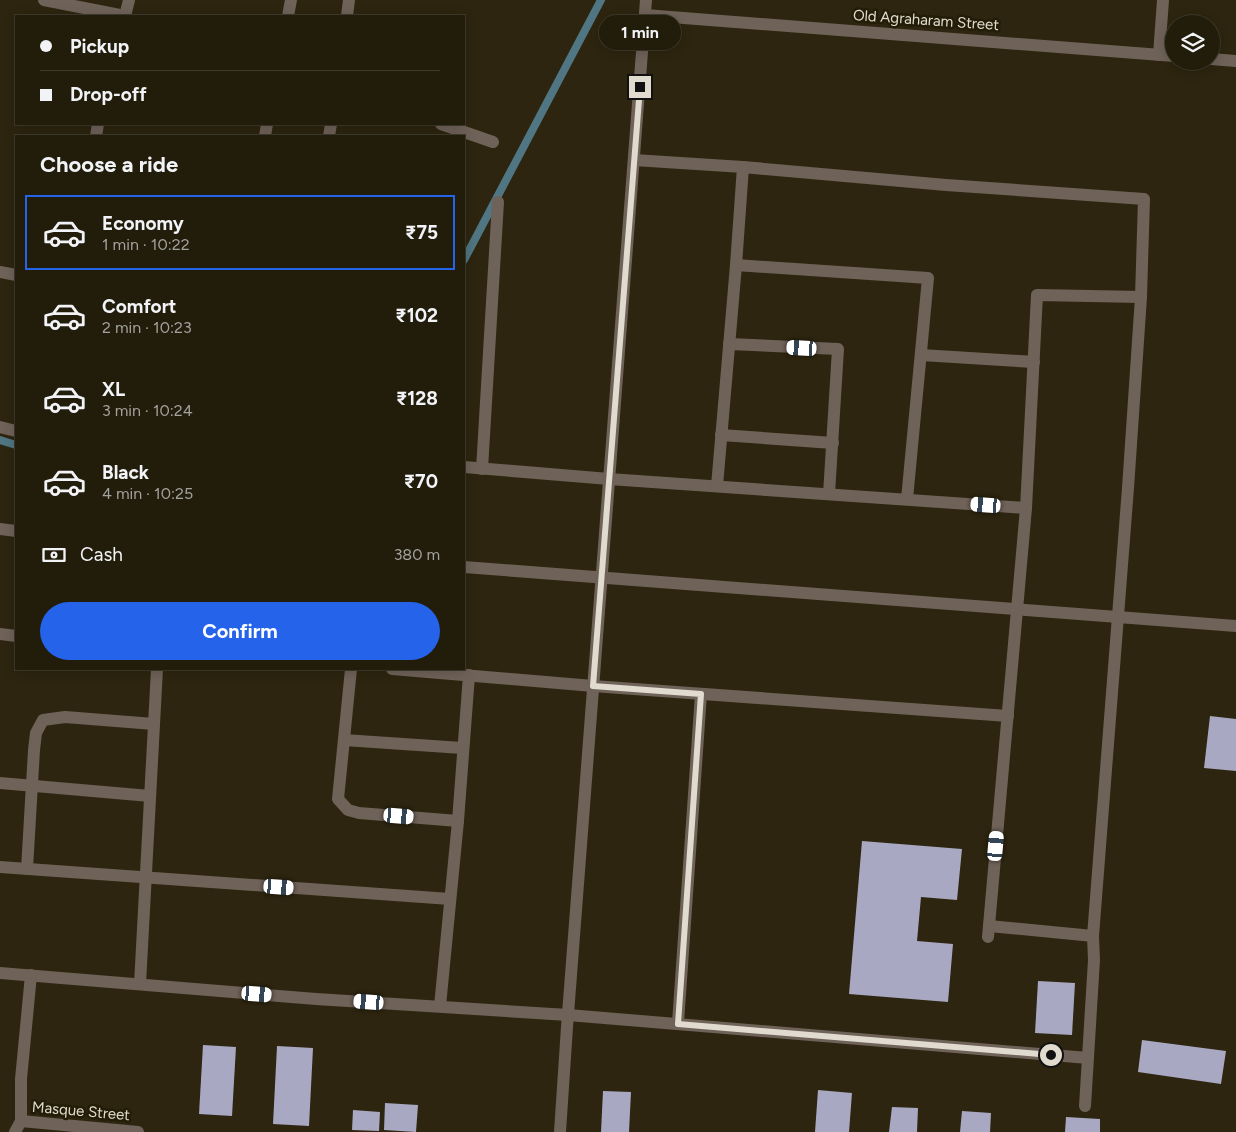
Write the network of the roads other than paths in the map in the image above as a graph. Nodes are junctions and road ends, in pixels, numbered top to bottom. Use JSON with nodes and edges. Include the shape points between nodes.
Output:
{"nodes":[{"id":1,"x":44,"y":0,"type":"edge"},
{"id":2,"x":129,"y":0,"type":"edge"},
{"id":3,"x":291,"y":0,"type":"edge"},
{"id":4,"x":350,"y":0,"type":"edge"},
{"id":5,"x":646,"y":0,"type":"edge"},
{"id":6,"x":1163,"y":0,"type":"edge"},
{"id":7,"x":120,"y":15,"type":"edge"},
{"id":8,"x":125,"y":15,"type":"edge"},
{"id":9,"x":288,"y":15,"type":"edge"},
{"id":10,"x":347,"y":15,"type":"edge"},
{"id":11,"x":645,"y":15,"type":"junction"},
{"id":12,"x":1159,"y":55,"type":"junction"},
{"id":13,"x":1165,"y":55,"type":"edge"},
{"id":14,"x":1220,"y":60,"type":"edge"},
{"id":15,"x":1236,"y":61,"type":"edge"},
{"id":16,"x":444,"y":125,"type":"edge"},
{"id":17,"x":493,"y":142,"type":"dead end"},
{"id":18,"x":634,"y":160,"type":"junction"},
{"id":19,"x":742,"y":167,"type":"junction"},
{"id":20,"x":498,"y":202,"type":"dead end"},
{"id":21,"x":736,"y":265,"type":"junction"},
{"id":22,"x":0,"y":272,"type":"edge"},
{"id":23,"x":15,"y":275,"type":"edge"},
{"id":24,"x":1141,"y":297,"type":"junction"},
{"id":25,"x":729,"y":344,"type":"junction"},
{"id":26,"x":921,"y":355,"type":"junction"},
{"id":27,"x":1034,"y":362,"type":"junction"},
{"id":28,"x":0,"y":427,"type":"edge"},
{"id":29,"x":15,"y":431,"type":"edge"},
{"id":30,"x":721,"y":435,"type":"junction"},
{"id":31,"x":833,"y":442,"type":"junction"},
{"id":32,"x":465,"y":467,"type":"edge"},
{"id":33,"x":482,"y":468,"type":"junction"},
{"id":34,"x":609,"y":479,"type":"junction"},
{"id":35,"x":717,"y":486,"type":"junction"},
{"id":36,"x":828,"y":494,"type":"junction"},
{"id":37,"x":907,"y":499,"type":"junction"},
{"id":38,"x":1026,"y":508,"type":"junction"},
{"id":39,"x":0,"y":529,"type":"edge"},
{"id":40,"x":15,"y":531,"type":"edge"},
{"id":41,"x":465,"y":567,"type":"edge"},
{"id":42,"x":602,"y":578,"type":"junction"},
{"id":43,"x":1017,"y":610,"type":"junction"},
{"id":44,"x":1117,"y":616,"type":"junction"},
{"id":45,"x":1236,"y":626,"type":"edge"},
{"id":46,"x":0,"y":634,"type":"edge"},
{"id":47,"x":15,"y":636,"type":"edge"},
{"id":48,"x":156,"y":670,"type":"edge"},
{"id":49,"x":351,"y":670,"type":"edge"},
{"id":50,"x":405,"y":670,"type":"edge"},
{"id":51,"x":469,"y":675,"type":"junction"},
{"id":52,"x":593,"y":686,"type":"junction"},
{"id":53,"x":701,"y":694,"type":"junction"},
{"id":54,"x":1008,"y":716,"type":"junction"},
{"id":55,"x":154,"y":724,"type":"junction"},
{"id":56,"x":344,"y":740,"type":"junction"},
{"id":57,"x":462,"y":748,"type":"junction"},
{"id":58,"x":0,"y":783,"type":"edge"},
{"id":59,"x":32,"y":786,"type":"junction"},
{"id":60,"x":150,"y":796,"type":"junction"},
{"id":61,"x":458,"y":821,"type":"junction"},
{"id":62,"x":0,"y":867,"type":"edge"},
{"id":63,"x":27,"y":869,"type":"junction"},
{"id":64,"x":146,"y":877,"type":"junction"},
{"id":65,"x":450,"y":899,"type":"junction"},
{"id":66,"x":1093,"y":936,"type":"junction"},
{"id":67,"x":0,"y":973,"type":"edge"},
{"id":68,"x":31,"y":975,"type":"junction"},
{"id":69,"x":140,"y":984,"type":"junction"},
{"id":70,"x":440,"y":1006,"type":"junction"},
{"id":71,"x":568,"y":1014,"type":"junction"},
{"id":72,"x":678,"y":1024,"type":"junction"},
{"id":73,"x":1088,"y":1058,"type":"junction"},
{"id":74,"x":1085,"y":1106,"type":"dead end"},
{"id":75,"x":18,"y":1127,"type":"edge"},
{"id":76,"x":138,"y":1132,"type":"edge"},
{"id":77,"x":560,"y":1132,"type":"edge"}],
"edges":[{"from":1,"to":7,"type":"street"},
{"from":2,"to":8,"type":"street"},
{"from":3,"to":9,"type":"street"},
{"from":4,"to":10,"type":"street"},
{"from":5,"to":11,"type":"street"},
{"from":6,"to":12,"type":"street"},
{"from":11,"to":12,"type":"street","name":"Old Agraharam Street"},
{"from":11,"to":18,"type":"street"},
{"from":12,"to":13,"type":"street","name":"Old Agraharam Street"},
{"from":14,"to":15,"type":"street"},
{"from":16,"to":17,"type":"street"},
{"from":18,"to":19,"type":"street"},
{"from":18,"to":34,"type":"street"},
{"from":19,"to":21,"type":"street"},
{"from":19,"to":24,"type":"street","via":[[1144,199]]},
{"from":20,"to":33,"type":"street"},
{"from":21,"to":25,"type":"street"},
{"from":21,"to":26,"type":"street","via":[[928,278]]},
{"from":22,"to":23,"type":"street"},
{"from":24,"to":27,"type":"street","via":[[1037,295]]},
{"from":24,"to":44,"type":"street"},
{"from":25,"to":30,"type":"street"},
{"from":25,"to":31,"type":"street","via":[[838,349]]},
{"from":26,"to":27,"type":"street"},
{"from":26,"to":37,"type":"street"},
{"from":27,"to":38,"type":"street"},
{"from":28,"to":29,"type":"street"},
{"from":30,"to":31,"type":"street"},
{"from":30,"to":35,"type":"street"},
{"from":31,"to":36,"type":"street"},
{"from":32,"to":33,"type":"street"},
{"from":33,"to":34,"type":"street"},
{"from":34,"to":35,"type":"street"},
{"from":34,"to":42,"type":"street"},
{"from":35,"to":36,"type":"street"},
{"from":36,"to":37,"type":"street"},
{"from":37,"to":38,"type":"street"},
{"from":38,"to":43,"type":"street"},
{"from":39,"to":40,"type":"street"},
{"from":41,"to":42,"type":"street"},
{"from":42,"to":43,"type":"street"},
{"from":42,"to":52,"type":"street"},
{"from":43,"to":44,"type":"street"},
{"from":43,"to":54,"type":"street"},
{"from":44,"to":45,"type":"street"},
{"from":44,"to":66,"type":"street"},
{"from":46,"to":47,"type":"street"},
{"from":48,"to":55,"type":"street"},
{"from":49,"to":56,"type":"street"},
{"from":50,"to":51,"type":"street"},
{"from":51,"to":52,"type":"street"},
{"from":51,"to":57,"type":"street"},
{"from":52,"to":53,"type":"street"},
{"from":52,"to":71,"type":"street"},
{"from":53,"to":54,"type":"street"},
{"from":53,"to":72,"type":"street"},
{"from":54,"to":66,"type":"street","via":[[988,932]]},
{"from":55,"to":59,"type":"street","via":[[65,717],[43,720],[36,733]]},
{"from":55,"to":60,"type":"street"},
{"from":56,"to":57,"type":"street"},
{"from":56,"to":61,"type":"street","via":[[338,799],[348,810],[359,814]]},
{"from":57,"to":61,"type":"street"},
{"from":58,"to":59,"type":"street"},
{"from":59,"to":60,"type":"street"},
{"from":59,"to":63,"type":"street"},
{"from":60,"to":64,"type":"street"},
{"from":61,"to":65,"type":"street"},
{"from":62,"to":63,"type":"street"},
{"from":63,"to":64,"type":"street"},
{"from":64,"to":65,"type":"street"},
{"from":64,"to":69,"type":"street"},
{"from":65,"to":70,"type":"street"},
{"from":66,"to":73,"type":"street"},
{"from":67,"to":68,"type":"street"},
{"from":68,"to":69,"type":"street"},
{"from":68,"to":75,"type":"street"},
{"from":69,"to":70,"type":"street"},
{"from":70,"to":71,"type":"street"},
{"from":71,"to":72,"type":"street"},
{"from":71,"to":77,"type":"street"},
{"from":72,"to":73,"type":"street"},
{"from":73,"to":74,"type":"street"},
{"from":75,"to":76,"type":"street","name":"Masque Street"}]}
